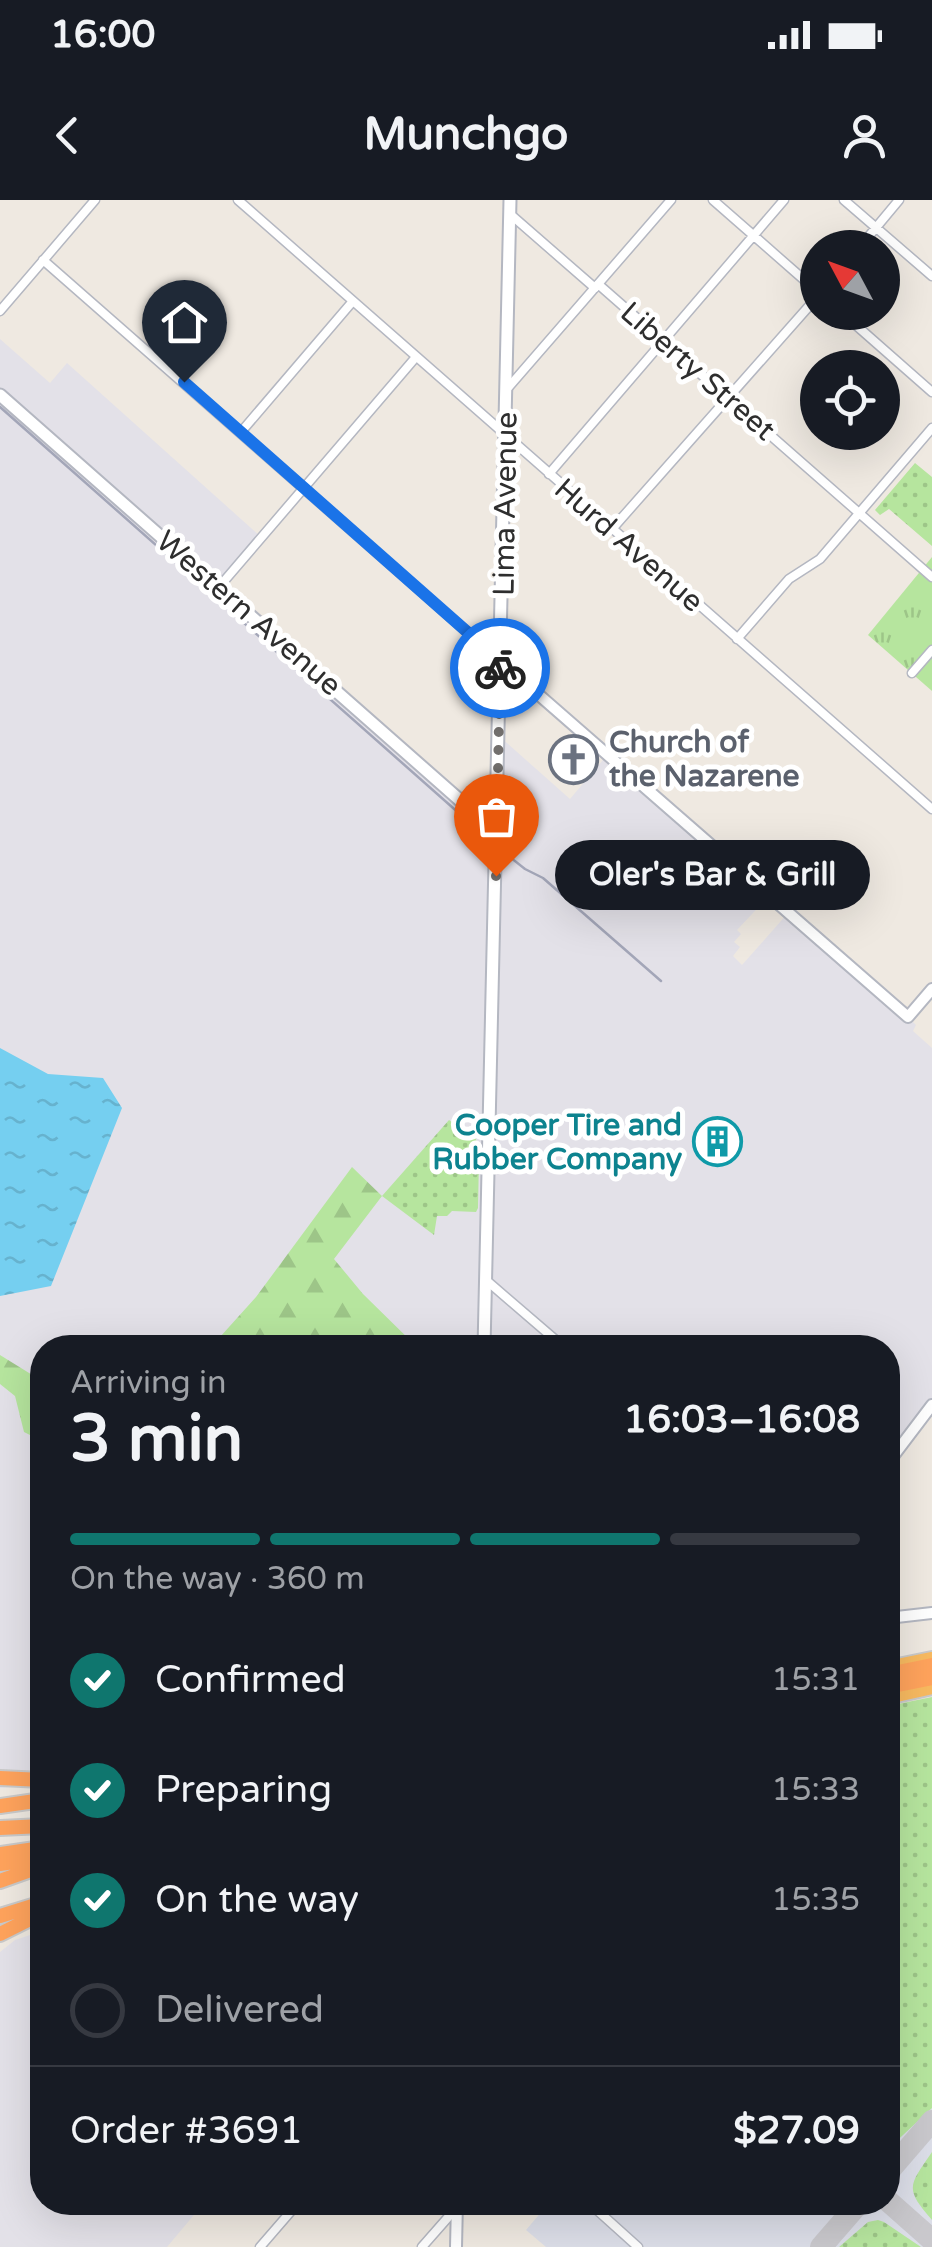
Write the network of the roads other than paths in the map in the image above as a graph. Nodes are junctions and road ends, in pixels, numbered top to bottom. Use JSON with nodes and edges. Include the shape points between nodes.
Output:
{"nodes":[{"id":1,"x":95,"y":200,"type":"edge"},
{"id":2,"x":238,"y":200,"type":"edge"},
{"id":3,"x":670,"y":200,"type":"edge"},
{"id":4,"x":714,"y":200,"type":"edge"},
{"id":5,"x":784,"y":200,"type":"edge"},
{"id":6,"x":844,"y":200,"type":"edge"},
{"id":7,"x":900,"y":200,"type":"edge"},
{"id":8,"x":509,"y":204,"type":"edge"},
{"id":9,"x":876,"y":227,"type":"junction"},
{"id":10,"x":874,"y":230,"type":"edge"},
{"id":11,"x":753,"y":235,"type":"junction"},
{"id":12,"x":43,"y":260,"type":"junction"},
{"id":13,"x":932,"y":276,"type":"edge"},
{"id":14,"x":800,"y":278,"type":"edge"},
{"id":15,"x":597,"y":286,"type":"junction"},
{"id":16,"x":353,"y":301,"type":"junction"},
{"id":17,"x":0,"y":310,"type":"edge"},
{"id":18,"x":800,"y":315,"type":"edge"},
{"id":19,"x":861,"y":330,"type":"edge"},
{"id":20,"x":664,"y":341,"type":"junction"},
{"id":21,"x":416,"y":356,"type":"junction"},
{"id":22,"x":507,"y":389,"type":"junction"},
{"id":23,"x":932,"y":392,"type":"edge"},
{"id":24,"x":0,"y":395,"type":"edge"},
{"id":25,"x":728,"y":398,"type":"junction"},
{"id":26,"x":932,"y":428,"type":"edge"},
{"id":27,"x":242,"y":432,"type":"junction"},
{"id":28,"x":506,"y":436,"type":"junction"},
{"id":29,"x":549,"y":474,"type":"junction"},
{"id":30,"x":303,"y":488,"type":"junction"},
{"id":31,"x":859,"y":513,"type":"junction"},
{"id":32,"x":612,"y":528,"type":"junction"},
{"id":33,"x":932,"y":577,"type":"edge"},
{"id":34,"x":219,"y":587,"type":"junction"},
{"id":35,"x":737,"y":638,"type":"junction"},
{"id":36,"x":932,"y":650,"type":"edge"},
{"id":37,"x":500,"y":661,"type":"junction"},
{"id":38,"x":912,"y":674,"type":"dead end"},
{"id":39,"x":932,"y":808,"type":"edge"},
{"id":40,"x":496,"y":832,"type":"junction"},
{"id":41,"x":932,"y":989,"type":"edge"},
{"id":42,"x":486,"y":1280,"type":"junction"},
{"id":43,"x":484,"y":1335,"type":"edge"},
{"id":44,"x":550,"y":1335,"type":"edge"},
{"id":45,"x":932,"y":1405,"type":"edge"},
{"id":46,"x":900,"y":1447,"type":"edge"},
{"id":47,"x":932,"y":1612,"type":"edge"},
{"id":48,"x":900,"y":1616,"type":"edge"},
{"id":49,"x":932,"y":1662,"type":"edge"},
{"id":50,"x":900,"y":1668,"type":"edge"},
{"id":51,"x":932,"y":1678,"type":"edge"},
{"id":52,"x":900,"y":1685,"type":"edge"},
{"id":53,"x":932,"y":1688,"type":"edge"},
{"id":54,"x":900,"y":1695,"type":"edge"},
{"id":55,"x":0,"y":1778,"type":"edge"},
{"id":56,"x":30,"y":1779,"type":"edge"},
{"id":57,"x":30,"y":1802,"type":"edge"},
{"id":58,"x":0,"y":1806,"type":"edge"},
{"id":59,"x":30,"y":1827,"type":"edge"},
{"id":60,"x":0,"y":1828,"type":"edge"},
{"id":61,"x":30,"y":1850,"type":"edge"},
{"id":62,"x":0,"y":1854,"type":"edge"},
{"id":63,"x":30,"y":1860,"type":"edge"},
{"id":64,"x":0,"y":1864,"type":"edge"},
{"id":65,"x":30,"y":1871,"type":"edge"},
{"id":66,"x":0,"y":1882,"type":"edge"},
{"id":67,"x":30,"y":1907,"type":"edge"},
{"id":68,"x":0,"y":1916,"type":"edge"},
{"id":69,"x":30,"y":1919,"type":"edge"},
{"id":70,"x":0,"y":1934,"type":"edge"},
{"id":71,"x":288,"y":2215,"type":"edge"},
{"id":72,"x":449,"y":2215,"type":"edge"},
{"id":73,"x":457,"y":2215,"type":"edge"},
{"id":74,"x":602,"y":2215,"type":"edge"},
{"id":75,"x":263,"y":2246,"type":"edge"},
{"id":76,"x":456,"y":2246,"type":"edge"},
{"id":77,"x":422,"y":2247,"type":"edge"},
{"id":78,"x":638,"y":2247,"type":"edge"}],
"edges":[{"from":1,"to":12,"type":"street"},
{"from":2,"to":16,"type":"street","name":"Hurd Avenue"},
{"from":3,"to":15,"type":"street"},
{"from":4,"to":11,"type":"street"},
{"from":5,"to":11,"type":"street"},
{"from":6,"to":9,"type":"street"},
{"from":7,"to":9,"type":"street"},
{"from":8,"to":15,"type":"street","name":"Liberty Street"},
{"from":8,"to":22,"type":"main road","name":"Lima Avenue"},
{"from":9,"to":10,"type":"street"},
{"from":9,"to":13,"type":"street"},
{"from":11,"to":14,"type":"street"},
{"from":11,"to":20,"type":"street"},
{"from":12,"to":17,"type":"street"},
{"from":12,"to":27,"type":"street"},
{"from":15,"to":20,"type":"street","name":"Liberty Street"},
{"from":15,"to":22,"type":"street"},
{"from":16,"to":21,"type":"street","name":"Hurd Avenue"},
{"from":16,"to":27,"type":"street"},
{"from":18,"to":25,"type":"street"},
{"from":19,"to":23,"type":"street"},
{"from":20,"to":25,"type":"street","name":"Liberty Street"},
{"from":20,"to":29,"type":"street"},
{"from":21,"to":28,"type":"street","name":"Hurd Avenue"},
{"from":21,"to":30,"type":"street"},
{"from":22,"to":28,"type":"main road","name":"Lima Avenue"},
{"from":24,"to":34,"type":"main road","name":"Western Avenue"},
{"from":25,"to":31,"type":"street","name":"Liberty Street"},
{"from":25,"to":32,"type":"street"},
{"from":26,"to":31,"type":"street"},
{"from":27,"to":30,"type":"street"},
{"from":28,"to":29,"type":"street","name":"Hurd Avenue"},
{"from":28,"to":37,"type":"main road","name":"Lima Avenue"},
{"from":29,"to":32,"type":"street","name":"Hurd Avenue"},
{"from":30,"to":34,"type":"street"},
{"from":30,"to":37,"type":"street"},
{"from":31,"to":33,"type":"street","name":"Liberty Street"},
{"from":31,"to":35,"type":"street"},
{"from":32,"to":35,"type":"street","name":"Hurd Avenue"},
{"from":34,"to":40,"type":"main road","name":"Western Avenue"},
{"from":35,"to":39,"type":"street","name":"Hurd Avenue"},
{"from":36,"to":38,"type":"street"},
{"from":37,"to":40,"type":"main road","name":"Lima Avenue"},
{"from":37,"to":41,"type":"street","via":[[908,1016]]},
{"from":40,"to":42,"type":"main road","name":"Lima Avenue"},
{"from":42,"to":43,"type":"main road","name":"Lima Avenue"},
{"from":42,"to":44,"type":"street"},
{"from":45,"to":46,"type":"street"},
{"from":47,"to":48,"type":"street"},
{"from":49,"to":50,"type":"highway"},
{"from":51,"to":52,"type":"highway"},
{"from":53,"to":54,"type":"highway"},
{"from":55,"to":56,"type":"highway"},
{"from":57,"to":58,"type":"highway"},
{"from":59,"to":60,"type":"highway"},
{"from":61,"to":62,"type":"highway"},
{"from":63,"to":64,"type":"highway"},
{"from":65,"to":66,"type":"highway"},
{"from":67,"to":68,"type":"highway"},
{"from":69,"to":70,"type":"highway"},
{"from":71,"to":75,"type":"street"},
{"from":72,"to":77,"type":"street"},
{"from":73,"to":76,"type":"street"},
{"from":74,"to":78,"type":"street"}]}
